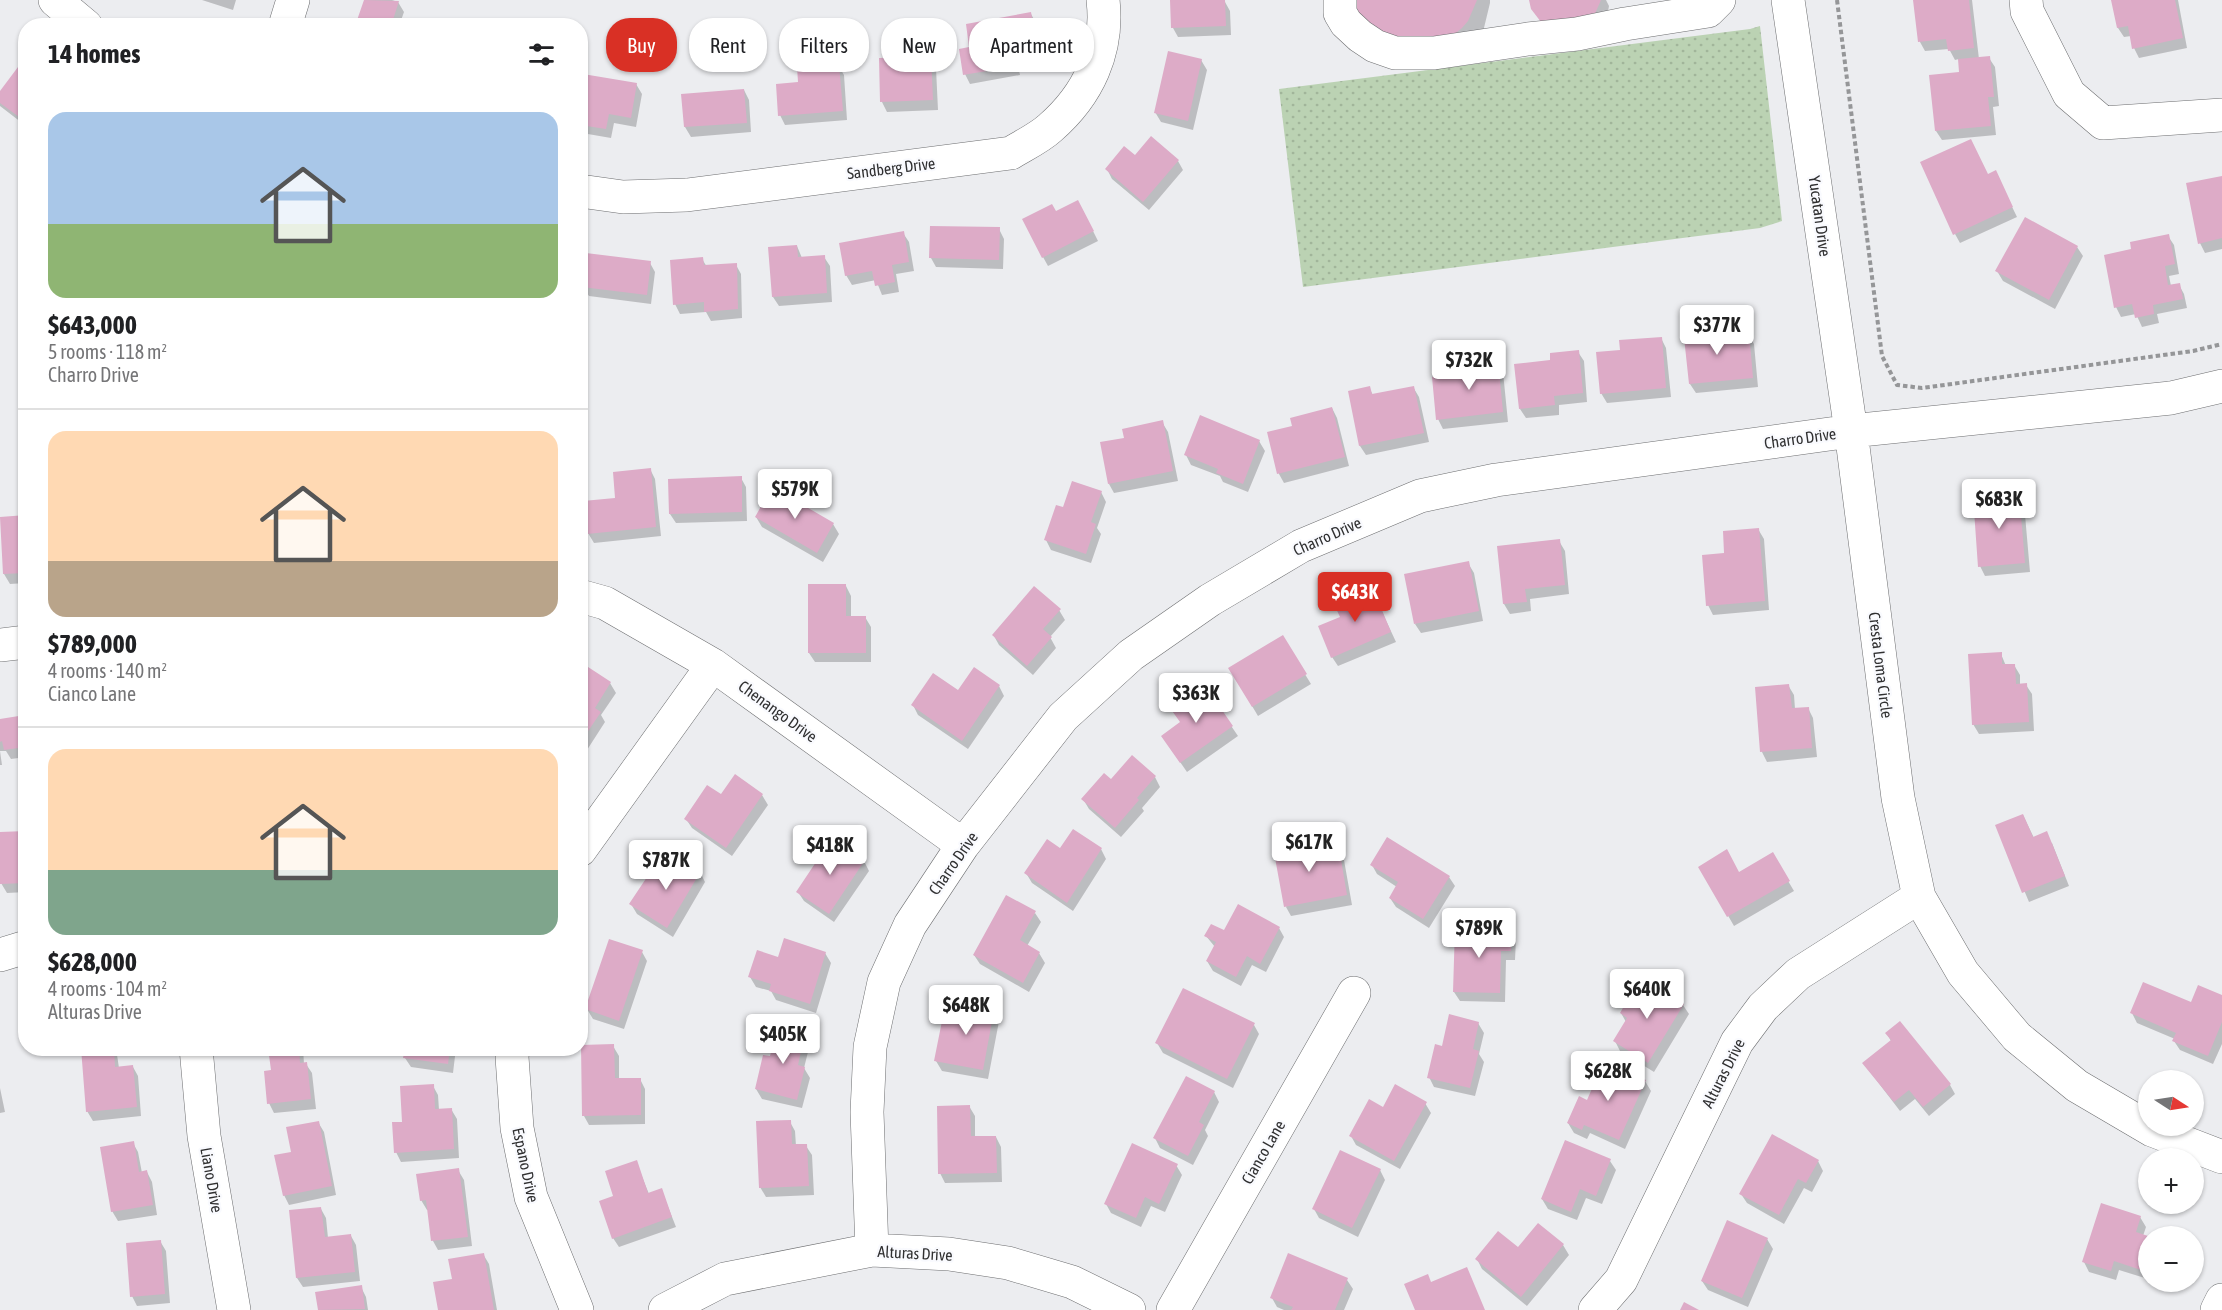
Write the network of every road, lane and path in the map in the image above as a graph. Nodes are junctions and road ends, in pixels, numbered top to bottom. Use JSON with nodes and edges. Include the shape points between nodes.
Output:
{"nodes":[{"id":1,"x":55,"y":0,"type":"edge"},
{"id":2,"x":293,"y":0,"type":"edge"},
{"id":3,"x":1103,"y":0,"type":"edge"},
{"id":4,"x":1340,"y":0,"type":"edge"},
{"id":5,"x":1719,"y":0,"type":"edge"},
{"id":6,"x":1788,"y":0,"type":"edge"},
{"id":7,"x":1837,"y":0,"type":"edge"},
{"id":8,"x":2026,"y":0,"type":"edge"},
{"id":9,"x":77,"y":18,"type":"edge"},
{"id":10,"x":287,"y":18,"type":"edge"},
{"id":11,"x":2222,"y":115,"type":"edge"},
{"id":12,"x":588,"y":193,"type":"edge"},
{"id":13,"x":2222,"y":344,"type":"edge"},
{"id":14,"x":2222,"y":386,"type":"edge"},
{"id":15,"x":1851,"y":431,"type":"junction"},
{"id":16,"x":588,"y":599,"type":"edge"},
{"id":17,"x":18,"y":643,"type":"edge"},
{"id":18,"x":0,"y":645,"type":"edge"},
{"id":19,"x":713,"y":665,"type":"junction"},
{"id":20,"x":588,"y":839,"type":"edge"},
{"id":21,"x":963,"y":846,"type":"junction"},
{"id":22,"x":1919,"y":897,"type":"junction"},
{"id":23,"x":18,"y":949,"type":"edge"},
{"id":24,"x":0,"y":955,"type":"edge"},
{"id":25,"x":1354,"y":993,"type":"dead end"},
{"id":26,"x":197,"y":1056,"type":"edge"},
{"id":27,"x":512,"y":1056,"type":"edge"},
{"id":28,"x":2222,"y":1156,"type":"edge"},
{"id":29,"x":872,"y":1250,"type":"junction"},
{"id":30,"x":2222,"y":1300,"type":"edge"},
{"id":31,"x":234,"y":1310,"type":"edge"},
{"id":32,"x":577,"y":1310,"type":"edge"},
{"id":33,"x":665,"y":1310,"type":"edge"},
{"id":34,"x":1129,"y":1310,"type":"edge"},
{"id":35,"x":1173,"y":1310,"type":"edge"},
{"id":36,"x":1595,"y":1310,"type":"edge"},
{"id":37,"x":2217,"y":1310,"type":"edge"}],
"edges":[{"from":1,"to":9,"type":"street"},
{"from":2,"to":10,"type":"street"},
{"from":3,"to":12,"type":"street","name":"Sandberg Drive","via":[[1106,19],[1096,64],[1078,100],[1048,129],[1011,153],[687,195],[623,197]]},
{"from":4,"to":5,"type":"street","via":[[1340,12],[1346,23],[1375,46],[1395,53],[1434,53],[1577,34],[1707,11]]},
{"from":6,"to":15,"type":"street","name":"Yucatan Drive"},
{"from":7,"to":13,"type":"path","via":[[1882,356],[1897,385],[1922,388]]},
{"from":8,"to":11,"type":"street","via":[[2027,10],[2068,94],[2103,123]]},
{"from":14,"to":15,"type":"street","name":"Charro Drive","via":[[2171,398]]},
{"from":15,"to":21,"type":"street","name":"Charro Drive","via":[[1475,484],[1420,496],[1301,546],[1210,600],[1131,655],[1063,717]]},
{"from":15,"to":22,"type":"street","name":"Cresta Loma Circle","via":[[1898,798]]},
{"from":16,"to":19,"type":"street","name":"Chenango Drive","via":[[605,603]]},
{"from":17,"to":18,"type":"street"},
{"from":19,"to":20,"type":"street"},
{"from":19,"to":21,"type":"street","name":"Chenango Drive"},
{"from":21,"to":29,"type":"street","name":"Charro Drive","via":[[910,926],[884,982],[870,1047],[868,1079]]},
{"from":22,"to":28,"type":"street","name":"Cresta Loma Circle","via":[[1964,973],[2017,1037],[2077,1086],[2152,1130]]},
{"from":22,"to":36,"type":"street","name":"Alturas Drive","via":[[1798,974],[1763,1007],[1737,1042],[1621,1280]]},
{"from":23,"to":24,"type":"street"},
{"from":25,"to":35,"type":"street","name":"Cianco Lane"},
{"from":26,"to":31,"type":"street","name":"Liano Drive","via":[[204,1136]]},
{"from":27,"to":32,"type":"street","name":"Espano Drive","via":[[517,1128],[531,1197]]},
{"from":29,"to":33,"type":"street","name":"Alturas Drive","via":[[725,1279]]},
{"from":29,"to":34,"type":"street","name":"Alturas Drive","via":[[949,1254],[1008,1263],[1072,1282]]},
{"from":30,"to":37,"type":"street"}]}
